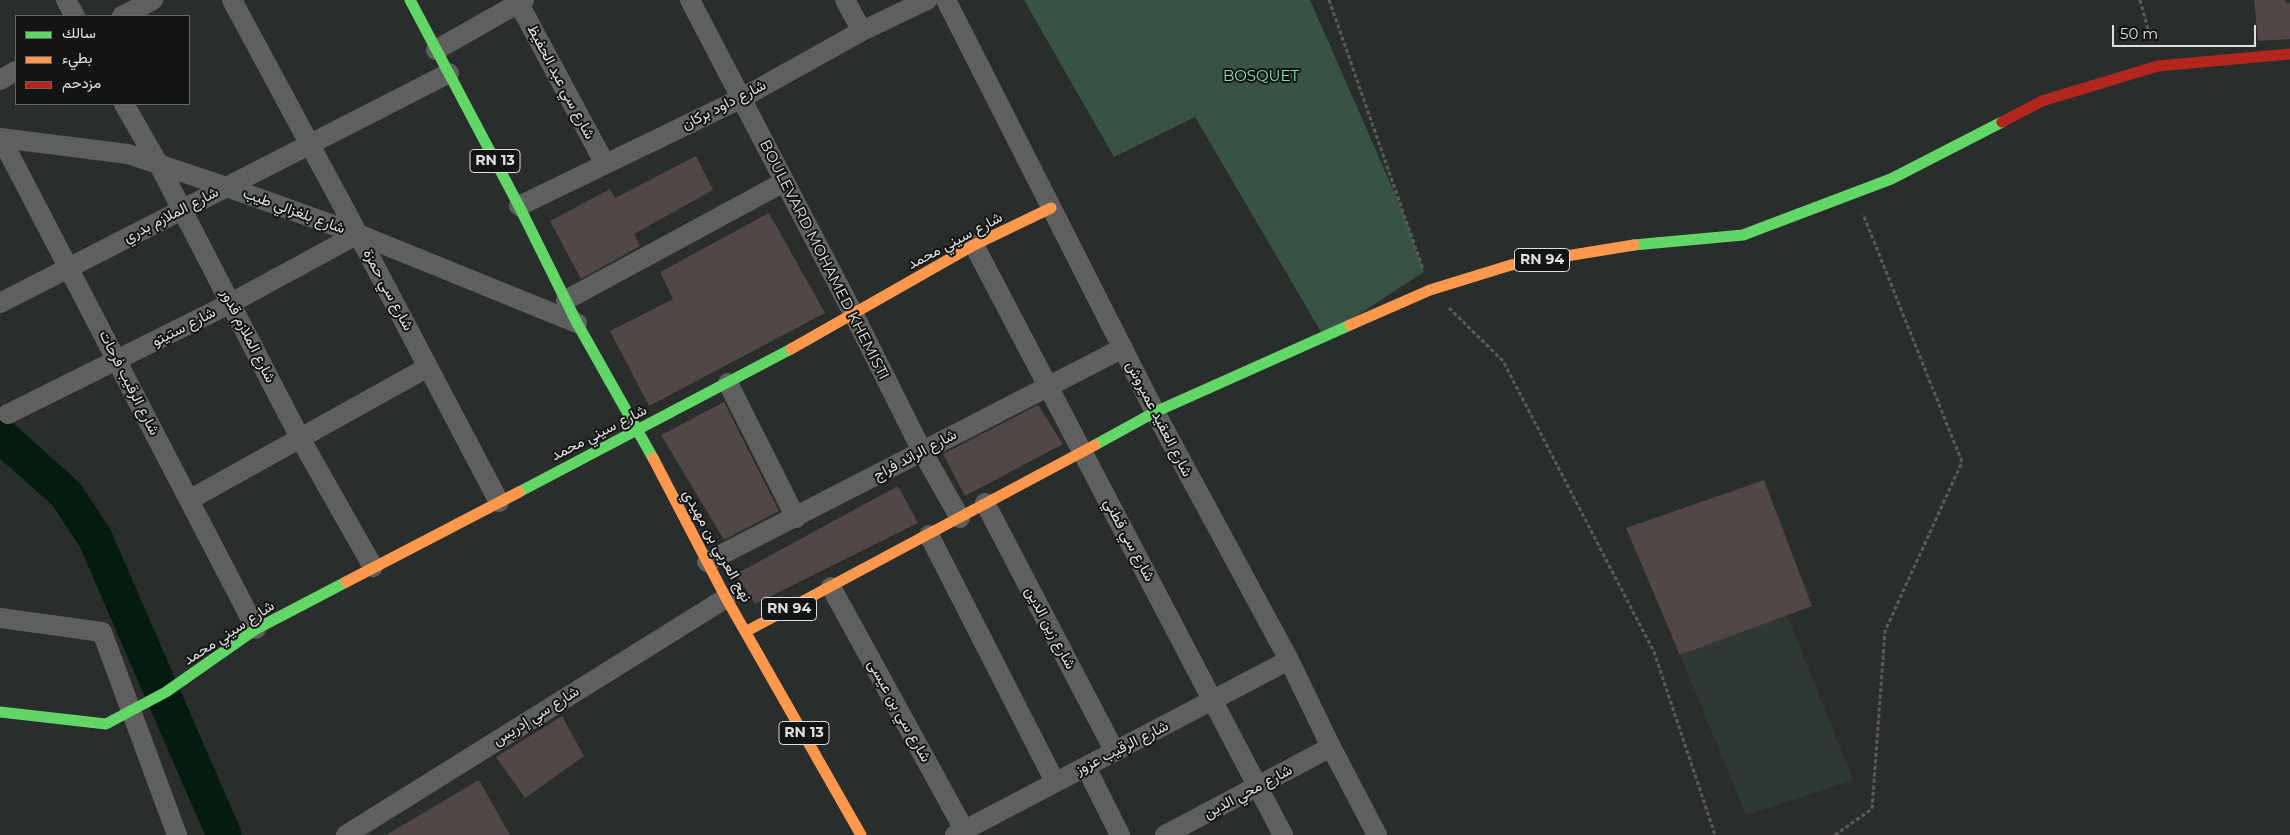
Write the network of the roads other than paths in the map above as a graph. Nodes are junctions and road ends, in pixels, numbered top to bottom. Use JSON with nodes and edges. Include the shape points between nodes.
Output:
{"nodes":[{"id":1,"x":66,"y":0,"type":"edge"},
{"id":2,"x":153,"y":0,"type":"edge"},
{"id":3,"x":232,"y":0,"type":"edge"},
{"id":4,"x":410,"y":0,"type":"edge"},
{"id":5,"x":690,"y":0,"type":"edge"},
{"id":6,"x":845,"y":0,"type":"edge"},
{"id":7,"x":927,"y":0,"type":"edge"},
{"id":8,"x":946,"y":0,"type":"edge"},
{"id":9,"x":520,"y":1,"type":"edge"},
{"id":10,"x":74,"y":15,"type":"edge"},
{"id":11,"x":124,"y":15,"type":"edge"},
{"id":12,"x":862,"y":31,"type":"junction"},
{"id":13,"x":436,"y":50,"type":"junction"},
{"id":14,"x":2290,"y":54,"type":"edge"},
{"id":15,"x":15,"y":72,"type":"edge"},
{"id":16,"x":449,"y":73,"type":"junction"},
{"id":17,"x":0,"y":80,"type":"edge"},
{"id":18,"x":740,"y":99,"type":"junction"},
{"id":19,"x":125,"y":105,"type":"edge"},
{"id":20,"x":1,"y":138,"type":"edge"},
{"id":21,"x":309,"y":145,"type":"junction"},
{"id":22,"x":605,"y":164,"type":"junction"},
{"id":23,"x":159,"y":165,"type":"junction"},
{"id":24,"x":784,"y":182,"type":"junction"},
{"id":25,"x":227,"y":187,"type":"junction"},
{"id":26,"x":519,"y":206,"type":"junction"},
{"id":27,"x":1051,"y":208,"type":"junction"},
{"id":28,"x":182,"y":209,"type":"junction"},
{"id":29,"x":358,"y":234,"type":"junction"},
{"id":30,"x":974,"y":245,"type":"junction"},
{"id":31,"x":69,"y":268,"type":"junction"},
{"id":32,"x":566,"y":300,"type":"junction"},
{"id":33,"x":0,"y":303,"type":"edge"},
{"id":34,"x":231,"y":303,"type":"junction"},
{"id":35,"x":854,"y":314,"type":"junction"},
{"id":36,"x":577,"y":323,"type":"junction"},
{"id":37,"x":1122,"y":348,"type":"junction"},
{"id":38,"x":117,"y":361,"type":"junction"},
{"id":39,"x":428,"y":367,"type":"junction"},
{"id":40,"x":728,"y":382,"type":"junction"},
{"id":41,"x":1046,"y":386,"type":"junction"},
{"id":42,"x":1155,"y":412,"type":"junction"},
{"id":43,"x":8,"y":414,"type":"dead end"},
{"id":44,"x":638,"y":430,"type":"junction"},
{"id":45,"x":300,"y":438,"type":"junction"},
{"id":46,"x":1082,"y":450,"type":"junction"},
{"id":47,"x":922,"y":451,"type":"junction"},
{"id":48,"x":189,"y":500,"type":"junction"},
{"id":49,"x":498,"y":502,"type":"junction"},
{"id":50,"x":985,"y":504,"type":"junction"},
{"id":51,"x":796,"y":518,"type":"junction"},
{"id":52,"x":960,"y":518,"type":"junction"},
{"id":53,"x":929,"y":535,"type":"junction"},
{"id":54,"x":707,"y":562,"type":"junction"},
{"id":55,"x":373,"y":567,"type":"junction"},
{"id":56,"x":831,"y":587,"type":"junction"},
{"id":57,"x":726,"y":598,"type":"junction"},
{"id":58,"x":0,"y":618,"type":"edge"},
{"id":59,"x":256,"y":629,"type":"junction"},
{"id":60,"x":747,"y":631,"type":"junction"},
{"id":61,"x":1289,"y":660,"type":"junction"},
{"id":62,"x":1214,"y":700,"type":"junction"},
{"id":63,"x":130,"y":711,"type":"junction"},
{"id":64,"x":0,"y":712,"type":"edge"},
{"id":65,"x":1331,"y":747,"type":"junction"},
{"id":66,"x":1115,"y":752,"type":"junction"},
{"id":67,"x":1086,"y":767,"type":"junction"},
{"id":68,"x":1055,"y":782,"type":"junction"},
{"id":69,"x":1260,"y":786,"type":"junction"},
{"id":70,"x":962,"y":833,"type":"edge"},
{"id":71,"x":177,"y":835,"type":"edge"},
{"id":72,"x":346,"y":835,"type":"edge"},
{"id":73,"x":861,"y":835,"type":"edge"},
{"id":74,"x":1120,"y":835,"type":"edge"},
{"id":75,"x":1165,"y":835,"type":"edge"},
{"id":76,"x":1283,"y":835,"type":"edge"},
{"id":77,"x":1378,"y":835,"type":"edge"}],
"edges":[{"from":1,"to":10,"type":"street"},
{"from":2,"to":11,"type":"street"},
{"from":3,"to":21,"type":"street","name":"شارع سي حمزة"},
{"from":4,"to":13,"type":"main road","number":"RN 13"},
{"from":5,"to":18,"type":"street","name":"BOULEVARD MOHAMED KHEMISTI"},
{"from":6,"to":12,"type":"street"},
{"from":7,"to":12,"type":"street","name":"شارع داود بركان"},
{"from":8,"to":27,"type":"street","name":"شارع العقيد عميروش"},
{"from":9,"to":13,"type":"street"},
{"from":9,"to":22,"type":"street","name":"شارع سي عبد الحفيظ"},
{"from":12,"to":18,"type":"street","name":"شارع داود بركان"},
{"from":13,"to":16,"type":"main road","number":"RN 13"},
{"from":14,"to":42,"type":"main road","number":"RN 94","via":[[2158,66],[2042,101],[1891,179],[1743,235],[1643,244],[1511,265],[1430,290]]},
{"from":15,"to":17,"type":"street"},
{"from":16,"to":21,"type":"street","name":"شارع الملازم بدري"},
{"from":16,"to":26,"type":"main road","number":"RN 13"},
{"from":18,"to":22,"type":"street","name":"شارع داود بركان"},
{"from":18,"to":24,"type":"street","name":"BOULEVARD MOHAMED KHEMISTI"},
{"from":19,"to":23,"type":"street","name":"شارع الملازم قدور"},
{"from":20,"to":23,"type":"street","name":"شارع بلغزالي طيب","via":[[128,154]]},
{"from":20,"to":31,"type":"street","name":"شارع الرقيب فرحات"},
{"from":21,"to":25,"type":"street","name":"شارع الملازم بدري"},
{"from":21,"to":29,"type":"street","name":"شارع سي حمزة"},
{"from":22,"to":26,"type":"street","name":"شارع داود بركان"},
{"from":23,"to":25,"type":"street","name":"شارع بلغزالي طيب"},
{"from":23,"to":28,"type":"street","name":"شارع الملازم قدور"},
{"from":24,"to":32,"type":"street"},
{"from":24,"to":35,"type":"street","name":"BOULEVARD MOHAMED KHEMISTI"},
{"from":25,"to":28,"type":"street","name":"شارع الملازم بدري"},
{"from":25,"to":29,"type":"street","name":"شارع بلغزالي طيب"},
{"from":26,"to":32,"type":"main road","number":"RN 13"},
{"from":27,"to":30,"type":"main road","name":"شارع سيني محمد"},
{"from":27,"to":37,"type":"street","name":"شارع العقيد عميروش"},
{"from":28,"to":31,"type":"street","name":"شارع الملازم بدري"},
{"from":28,"to":34,"type":"street","name":"شارع الملازم قدور"},
{"from":29,"to":34,"type":"street","name":"شارع ستيتو"},
{"from":29,"to":36,"type":"street","name":"شارع بلغزالي طيب"},
{"from":29,"to":39,"type":"street","name":"شارع سي حمزة"},
{"from":30,"to":35,"type":"main road","name":"شارع سيني محمد"},
{"from":30,"to":41,"type":"street","name":"شارع سي قطني"},
{"from":31,"to":33,"type":"street","name":"شارع الملازم بدري"},
{"from":31,"to":38,"type":"street","name":"شارع الرقيب فرحات"},
{"from":32,"to":36,"type":"main road","number":"RN 13"},
{"from":34,"to":38,"type":"street","name":"شارع ستيتو"},
{"from":34,"to":45,"type":"street","name":"شارع الملازم قدور"},
{"from":35,"to":40,"type":"main road","name":"شارع سيني محمد"},
{"from":35,"to":47,"type":"street","name":"BOULEVARD MOHAMED KHEMISTI"},
{"from":36,"to":44,"type":"main road","name":"نهج العربي بن مهيدي","number":"RN 13"},
{"from":37,"to":41,"type":"street","name":"شارع الرائد فراج"},
{"from":37,"to":42,"type":"street","name":"شارع العقيد عميروش"},
{"from":38,"to":43,"type":"street","name":"شارع ستيتو"},
{"from":38,"to":48,"type":"street","name":"شارع الرقيب فرحات"},
{"from":39,"to":45,"type":"street"},
{"from":39,"to":49,"type":"street","name":"شارع سي حمزة"},
{"from":40,"to":44,"type":"main road","name":"شارع سيني محمد"},
{"from":40,"to":51,"type":"street"},
{"from":41,"to":46,"type":"street","name":"شارع سي قطني"},
{"from":41,"to":47,"type":"street","name":"شارع الرائد فراج"},
{"from":42,"to":46,"type":"main road","number":"RN 94"},
{"from":42,"to":61,"type":"street","name":"شارع العقيد عميروش"},
{"from":44,"to":49,"type":"main road","name":"شارع سيني محمد"},
{"from":44,"to":54,"type":"main road","name":"نهج العربي بن مهيدي","number":"RN 13"},
{"from":45,"to":48,"type":"street"},
{"from":45,"to":55,"type":"street","name":"شارع الملازم قدور"},
{"from":46,"to":50,"type":"main road","number":"RN 94"},
{"from":46,"to":62,"type":"street","name":"شارع سي قطني"},
{"from":47,"to":51,"type":"street","name":"شارع الرائد فراج"},
{"from":47,"to":52,"type":"street","name":"BOULEVARD MOHAMED KHEMISTI"},
{"from":48,"to":59,"type":"street","name":"شارع الرقيب فرحات"},
{"from":49,"to":55,"type":"main road","name":"شارع سيني محمد"},
{"from":50,"to":52,"type":"main road","number":"RN 94"},
{"from":50,"to":66,"type":"street","name":"شارع زين الدين"},
{"from":51,"to":54,"type":"street","name":"شارع الرائد فراج"},
{"from":52,"to":53,"type":"main road","number":"RN 94"},
{"from":53,"to":56,"type":"main road","number":"RN 94"},
{"from":53,"to":68,"type":"street"},
{"from":54,"to":57,"type":"main road","name":"نهج العربي بن مهيدي","number":"RN 13"},
{"from":55,"to":59,"type":"main road","name":"شارع سيني محمد"},
{"from":56,"to":60,"type":"main road","number":"RN 94"},
{"from":56,"to":70,"type":"street","name":"شارع سي بن عيسى"},
{"from":57,"to":60,"type":"main road","name":"نهج العربي بن مهيدي","number":"RN 13"},
{"from":57,"to":72,"type":"street","name":"شارع سي إدريس"},
{"from":58,"to":63,"type":"street","via":[[102,632]]},
{"from":59,"to":63,"type":"main road","name":"شارع سيني محمد","via":[[166,692]]},
{"from":60,"to":73,"type":"main road","name":"نهج العربي بن مهيدي","number":"RN 13"},
{"from":61,"to":62,"type":"street","name":"شارع الرقيب عزوز"},
{"from":61,"to":65,"type":"street","name":"شارع العقيد عميروش"},
{"from":62,"to":66,"type":"street","name":"شارع الرقيب عزوز"},
{"from":62,"to":69,"type":"street","name":"شارع سي قطني"},
{"from":63,"to":64,"type":"main road","name":"شارع سيني محمد","via":[[106,724]]},
{"from":63,"to":71,"type":"street"},
{"from":65,"to":69,"type":"street","name":"شارع محي الدين"},
{"from":65,"to":77,"type":"street","name":"شارع العقيد عميروش"},
{"from":66,"to":67,"type":"street","name":"شارع الرقيب عزوز"},
{"from":67,"to":68,"type":"street","name":"شارع الرقيب عزوز"},
{"from":67,"to":74,"type":"street"},
{"from":68,"to":70,"type":"street","name":"شارع الرقيب عزوز"},
{"from":69,"to":75,"type":"street","name":"شارع محي الدين"},
{"from":69,"to":76,"type":"street","name":"شارع سي قطني"}]}
